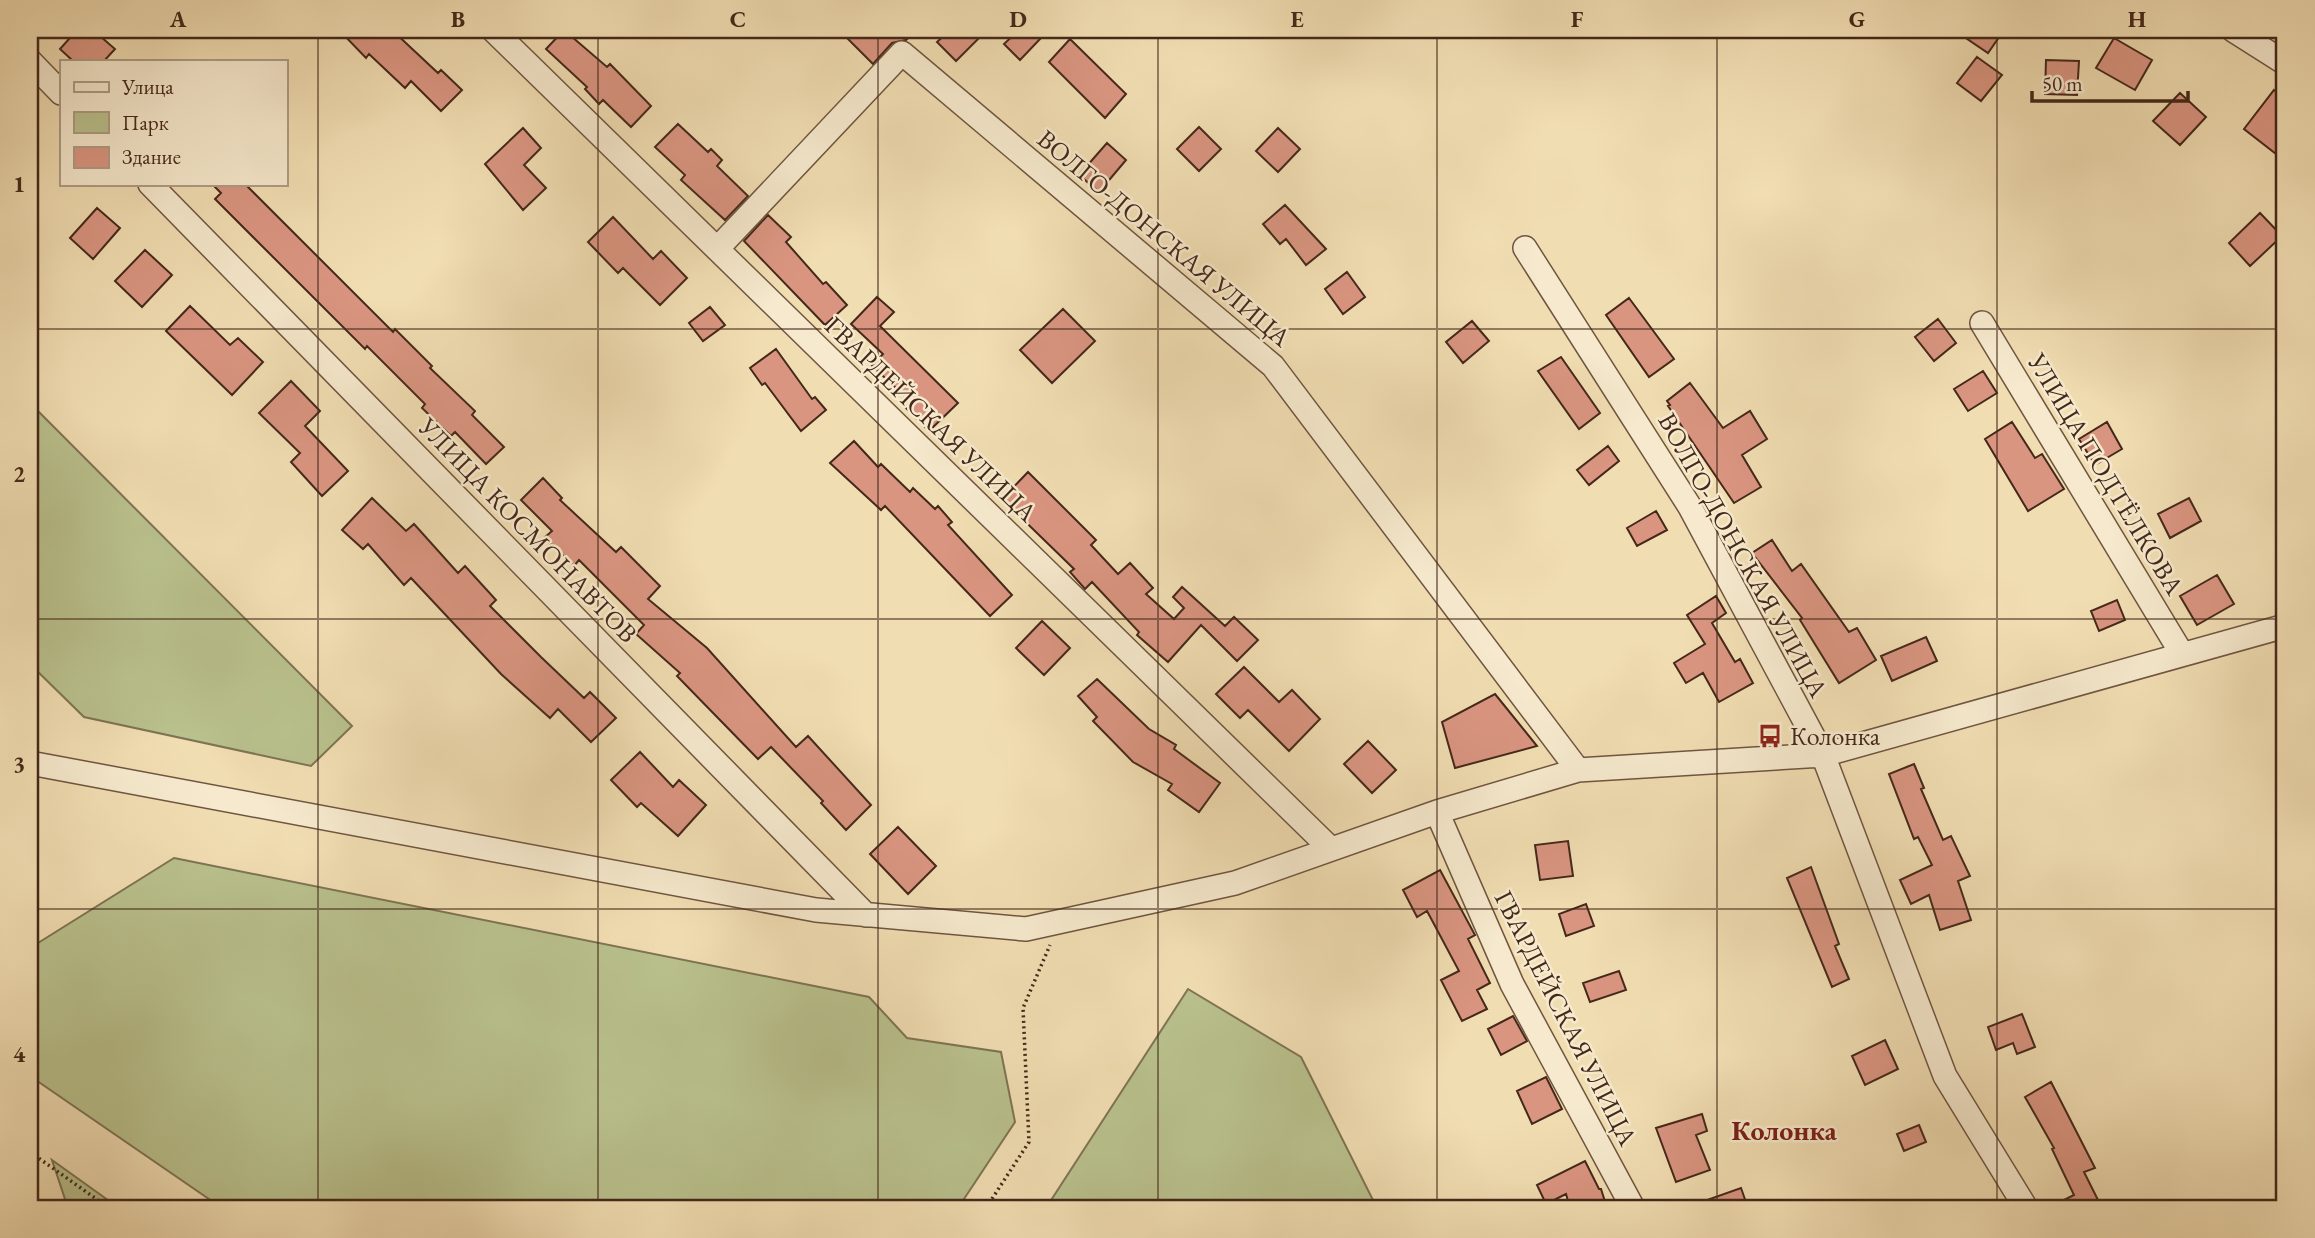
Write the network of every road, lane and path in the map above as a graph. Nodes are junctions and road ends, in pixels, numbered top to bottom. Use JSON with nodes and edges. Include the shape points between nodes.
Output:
{"nodes":[{"id":1,"x":493,"y":30,"type":"edge"},
{"id":2,"x":2233,"y":30,"type":"edge"},
{"id":3,"x":30,"y":61,"type":"edge"},
{"id":4,"x":2285,"y":63,"type":"edge"},
{"id":5,"x":60,"y":92,"type":"edge"},
{"id":6,"x":152,"y":186,"type":"edge"},
{"id":7,"x":1525,"y":247,"type":"dead end"},
{"id":8,"x":717,"y":249,"type":"junction"},
{"id":9,"x":1982,"y":323,"type":"dead end"},
{"id":10,"x":2285,"y":626,"type":"edge"},
{"id":11,"x":2182,"y":654,"type":"junction"},
{"id":12,"x":1823,"y":755,"type":"junction"},
{"id":13,"x":30,"y":763,"type":"edge"},
{"id":14,"x":1578,"y":770,"type":"junction"},
{"id":15,"x":1437,"y":812,"type":"junction"},
{"id":16,"x":1331,"y":849,"type":"junction"},
{"id":17,"x":866,"y":915,"type":"junction"},
{"id":18,"x":1060,"y":921,"type":"junction"},
{"id":19,"x":30,"y":1152,"type":"edge"},
{"id":20,"x":109,"y":1208,"type":"edge"},
{"id":21,"x":986,"y":1208,"type":"edge"},
{"id":22,"x":1633,"y":1208,"type":"edge"},
{"id":23,"x":2026,"y":1208,"type":"edge"}],
"edges":[{"from":1,"to":8,"type":"street","name":"ГВАРДЕЙСКАЯ УЛИЦА"},
{"from":2,"to":4,"type":"street"},
{"from":3,"to":5,"type":"street"},
{"from":6,"to":17,"type":"street","name":"УЛИЦА КОСМОНАВТОВ"},
{"from":7,"to":12,"type":"street","name":"ВОЛГО-ДОНСКАЯ УЛИЦА","via":[[1690,507]]},
{"from":8,"to":14,"type":"street","name":"ВОЛГО-ДОНСКАЯ УЛИЦА","via":[[902,53],[1273,366]]},
{"from":8,"to":16,"type":"street","name":"ГВАРДЕЙСКАЯ УЛИЦА"},
{"from":9,"to":11,"type":"street","name":"УЛИЦА ПОДТЁЛКОВА"},
{"from":10,"to":11,"type":"street"},
{"from":11,"to":12,"type":"street"},
{"from":12,"to":14,"type":"street"},
{"from":12,"to":23,"type":"street","name":"ВОЛГО-ДОНСКАЯ УЛИЦА","via":[[1945,1076]]},
{"from":13,"to":17,"type":"street","via":[[816,910]]},
{"from":14,"to":15,"type":"street"},
{"from":15,"to":16,"type":"street"},
{"from":15,"to":22,"type":"street","name":"ГВАРДЕЙСКАЯ УЛИЦА","via":[[1512,984]]},
{"from":16,"to":18,"type":"street","via":[[1235,883]]},
{"from":17,"to":18,"type":"street","via":[[1026,929]]},
{"from":18,"to":21,"type":"path","via":[[1023,1008],[1029,1142]]},
{"from":19,"to":20,"type":"path"}]}
